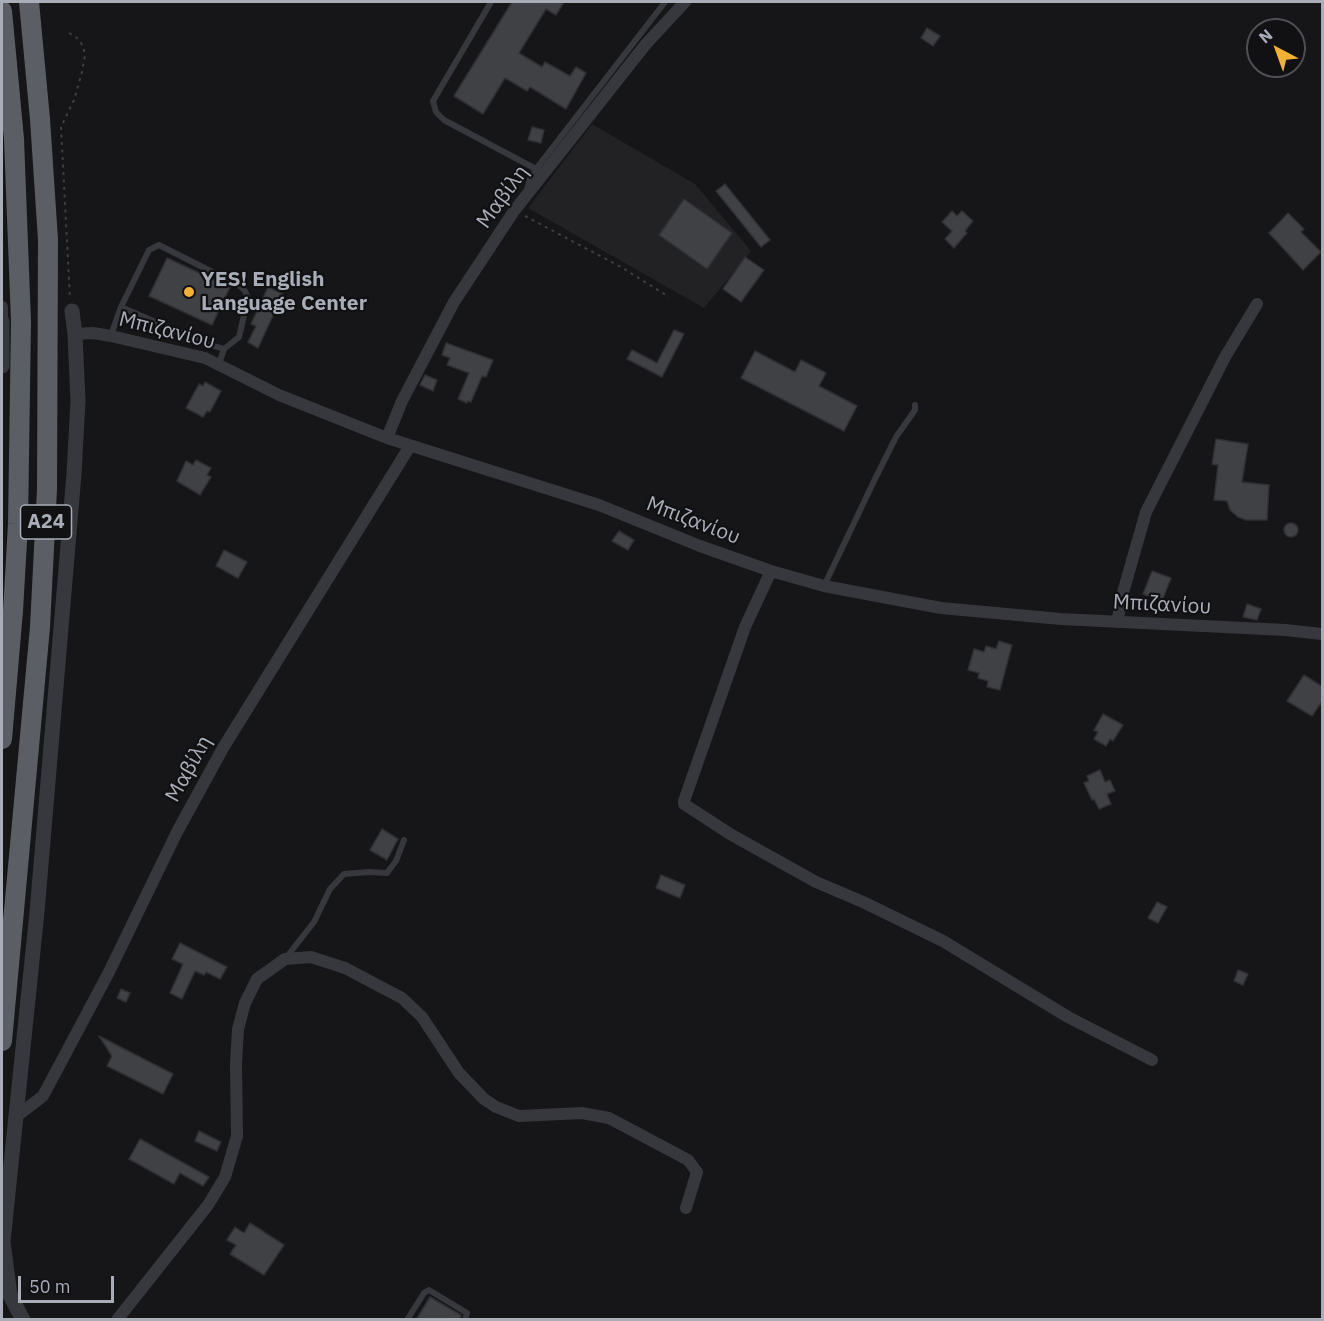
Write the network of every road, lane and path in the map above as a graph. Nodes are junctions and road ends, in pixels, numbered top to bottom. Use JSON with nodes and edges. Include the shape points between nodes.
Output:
{"nodes":[{"id":1,"x":29,"y":2,"type":"edge"},
{"id":2,"x":492,"y":2,"type":"edge"},
{"id":3,"x":666,"y":2,"type":"edge"},
{"id":4,"x":685,"y":2,"type":"edge"},
{"id":5,"x":2,"y":11,"type":"edge"},
{"id":6,"x":69,"y":33,"type":"dead end"},
{"id":7,"x":536,"y":169,"type":"junction"},
{"id":8,"x":526,"y":196,"type":"junction"},
{"id":9,"x":514,"y":211,"type":"junction"},
{"id":10,"x":669,"y":297,"type":"dead end"},
{"id":11,"x":1257,"y":304,"type":"dead end"},
{"id":12,"x":2,"y":307,"type":"edge"},
{"id":13,"x":122,"y":307,"type":"junction"},
{"id":14,"x":72,"y":310,"type":"joint"},
{"id":15,"x":2,"y":321,"type":"edge"},
{"id":16,"x":75,"y":334,"type":"junction"},
{"id":17,"x":111,"y":336,"type":"junction"},
{"id":18,"x":224,"y":349,"type":"junction"},
{"id":19,"x":219,"y":364,"type":"junction"},
{"id":20,"x":2,"y":366,"type":"edge"},
{"id":21,"x":915,"y":405,"type":"dead end"},
{"id":22,"x":387,"y":438,"type":"junction"},
{"id":23,"x":410,"y":446,"type":"junction"},
{"id":24,"x":771,"y":571,"type":"junction"},
{"id":25,"x":824,"y":586,"type":"junction"},
{"id":26,"x":1117,"y":622,"type":"junction"},
{"id":27,"x":1323,"y":634,"type":"edge"},
{"id":28,"x":2,"y":738,"type":"edge"},
{"id":29,"x":404,"y":840,"type":"dead end"},
{"id":30,"x":285,"y":959,"type":"junction"},
{"id":31,"x":2,"y":1041,"type":"edge"},
{"id":32,"x":1152,"y":1060,"type":"dead end"},
{"id":33,"x":16,"y":1116,"type":"junction"},
{"id":34,"x":686,"y":1208,"type":"dead end"},
{"id":35,"x":23,"y":1320,"type":"edge"},
{"id":36,"x":117,"y":1320,"type":"edge"},
{"id":37,"x":406,"y":1320,"type":"edge"},
{"id":38,"x":465,"y":1320,"type":"edge"}],
"edges":[{"from":1,"to":31,"type":"highway","number":"Α24","via":[[48,240],[47,489],[39,645]]},
{"from":2,"to":7,"type":"lane","via":[[433,102],[444,120]]},
{"from":3,"to":7,"type":"lane"},
{"from":4,"to":8,"type":"street","name":"Μαβίλη","via":[[646,44]]},
{"from":5,"to":28,"type":"highway","number":"Α24","via":[[14,139],[21,322],[17,543]]},
{"from":6,"to":14,"type":"path","via":[[77,38],[85,54],[74,100],[61,127]]},
{"from":7,"to":8,"type":"lane"},
{"from":8,"to":9,"type":"street","name":"Μαβίλη"},
{"from":9,"to":10,"type":"path"},
{"from":9,"to":22,"type":"street","name":"Μαβίλη","via":[[454,302],[406,392]]},
{"from":11,"to":26,"type":"street","via":[[1225,357],[1146,512]]},
{"from":12,"to":15,"type":"street"},
{"from":13,"to":17,"type":"lane"},
{"from":13,"to":18,"type":"lane"},
{"from":13,"to":18,"type":"lane","via":[[148,250],[159,245],[245,291],[248,298],[239,337]]},
{"from":14,"to":16,"type":"street"},
{"from":15,"to":20,"type":"street"},
{"from":16,"to":17,"type":"street","name":"Μπιζανίου"},
{"from":16,"to":33,"type":"street","via":[[78,401],[73,494]]},
{"from":17,"to":19,"type":"street","name":"Μπιζανίου"},
{"from":18,"to":19,"type":"lane"},
{"from":19,"to":22,"type":"street","name":"Μπιζανίου","via":[[279,395]]},
{"from":21,"to":25,"type":"lane"},
{"from":22,"to":23,"type":"street","name":"Μπιζανίου"},
{"from":23,"to":24,"type":"street","name":"Μπιζανίου","via":[[599,505]]},
{"from":23,"to":33,"type":"street","name":"Μαβίλη","via":[[223,748],[43,1096]]},
{"from":24,"to":25,"type":"street","name":"Μπιζανίου"},
{"from":24,"to":32,"type":"street","via":[[745,627],[684,804],[816,882],[943,941],[1068,1017]]},
{"from":25,"to":26,"type":"street","name":"Μπιζανίου","via":[[941,608]]},
{"from":26,"to":27,"type":"street","name":"Μπιζανίου"},
{"from":29,"to":30,"type":"lane","via":[[387,873],[344,874]]},
{"from":30,"to":34,"type":"street","via":[[311,957],[345,968],[402,998],[422,1017],[459,1073],[496,1107],[519,1116],[582,1113],[609,1118],[688,1160],[697,1172]]},
{"from":30,"to":36,"type":"street","via":[[256,979],[245,1003],[238,1029],[237,1136],[220,1186]]},
{"from":33,"to":35,"type":"street","via":[[3,1242],[10,1295]]},
{"from":37,"to":38,"type":"lane","via":[[429,1290],[467,1313]]}]}
